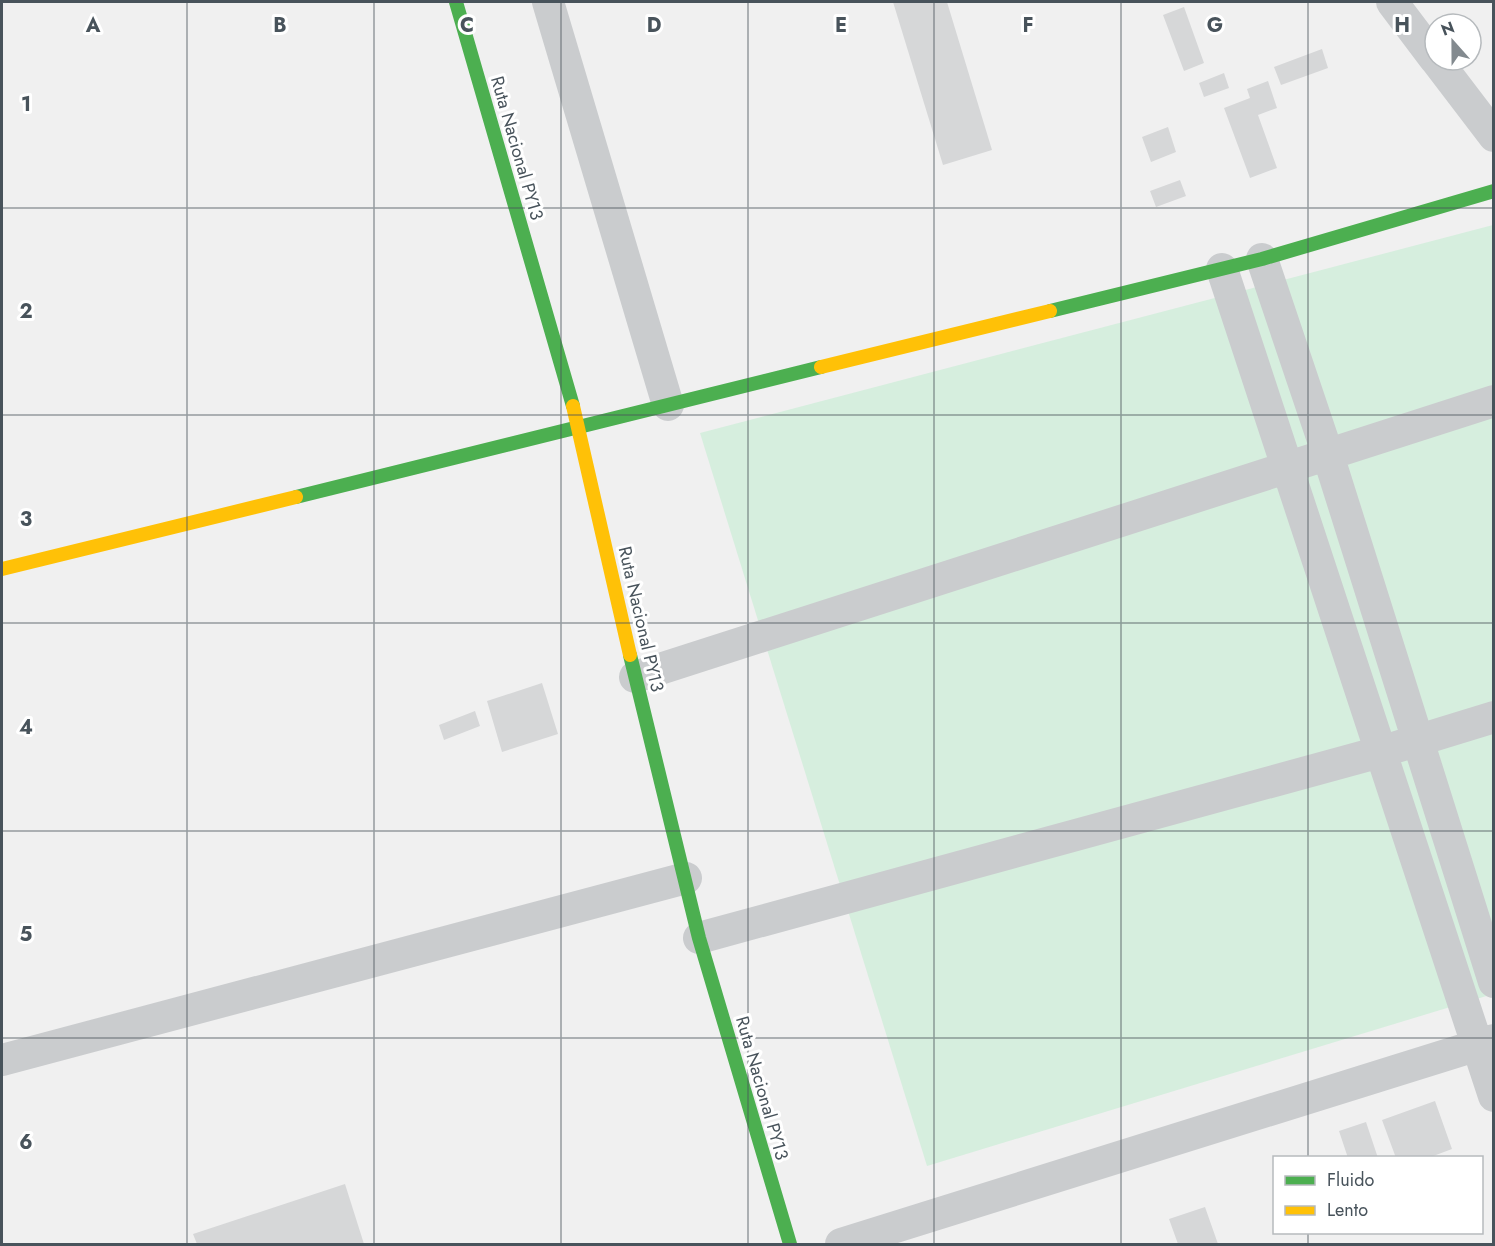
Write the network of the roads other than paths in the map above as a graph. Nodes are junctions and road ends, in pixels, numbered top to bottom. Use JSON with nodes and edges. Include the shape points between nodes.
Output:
{"nodes":[{"id":1,"x":456,"y":2,"type":"edge"},
{"id":2,"x":548,"y":2,"type":"edge"},
{"id":3,"x":1392,"y":2,"type":"edge"},
{"id":4,"x":1423,"y":42,"type":"edge"},
{"id":5,"x":1446,"y":72,"type":"edge"},
{"id":6,"x":1494,"y":136,"type":"edge"},
{"id":7,"x":1494,"y":191,"type":"edge"},
{"id":8,"x":1262,"y":259,"type":"junction"},
{"id":9,"x":1222,"y":269,"type":"junction"},
{"id":10,"x":1494,"y":401,"type":"edge"},
{"id":11,"x":668,"y":405,"type":"junction"},
{"id":12,"x":579,"y":426,"type":"junction"},
{"id":13,"x":1328,"y":455,"type":"junction"},
{"id":14,"x":1287,"y":467,"type":"junction"},
{"id":15,"x":2,"y":569,"type":"edge"},
{"id":16,"x":634,"y":677,"type":"junction"},
{"id":17,"x":1494,"y":717,"type":"edge"},
{"id":18,"x":1416,"y":741,"type":"junction"},
{"id":19,"x":1380,"y":752,"type":"junction"},
{"id":20,"x":686,"y":878,"type":"junction"},
{"id":21,"x":699,"y":938,"type":"junction"},
{"id":22,"x":1494,"y":982,"type":"edge"},
{"id":23,"x":1485,"y":1043,"type":"edge"},
{"id":24,"x":2,"y":1060,"type":"edge"},
{"id":25,"x":1494,"y":1096,"type":"edge"},
{"id":26,"x":790,"y":1245,"type":"edge"},
{"id":27,"x":841,"y":1245,"type":"edge"}],
"edges":[{"from":1,"to":12,"type":"main road","name":"Ruta Nacional PY13"},
{"from":2,"to":11,"type":"street"},
{"from":3,"to":4,"type":"street"},
{"from":5,"to":6,"type":"street"},
{"from":7,"to":8,"type":"main road"},
{"from":8,"to":9,"type":"main road"},
{"from":8,"to":13,"type":"street"},
{"from":9,"to":11,"type":"main road"},
{"from":9,"to":14,"type":"street"},
{"from":10,"to":13,"type":"street"},
{"from":11,"to":12,"type":"main road"},
{"from":12,"to":15,"type":"main road"},
{"from":12,"to":16,"type":"main road","name":"Ruta Nacional PY13"},
{"from":13,"to":14,"type":"street"},
{"from":13,"to":18,"type":"street"},
{"from":14,"to":16,"type":"street"},
{"from":14,"to":19,"type":"street"},
{"from":16,"to":20,"type":"main road","name":"Ruta Nacional PY13"},
{"from":17,"to":18,"type":"street"},
{"from":18,"to":19,"type":"street"},
{"from":18,"to":22,"type":"street"},
{"from":19,"to":21,"type":"street"},
{"from":19,"to":23,"type":"street"},
{"from":20,"to":21,"type":"main road","name":"Ruta Nacional PY13"},
{"from":20,"to":24,"type":"street"},
{"from":21,"to":26,"type":"main road","name":"Ruta Nacional PY13"},
{"from":23,"to":25,"type":"street"},
{"from":23,"to":27,"type":"street"}]}
